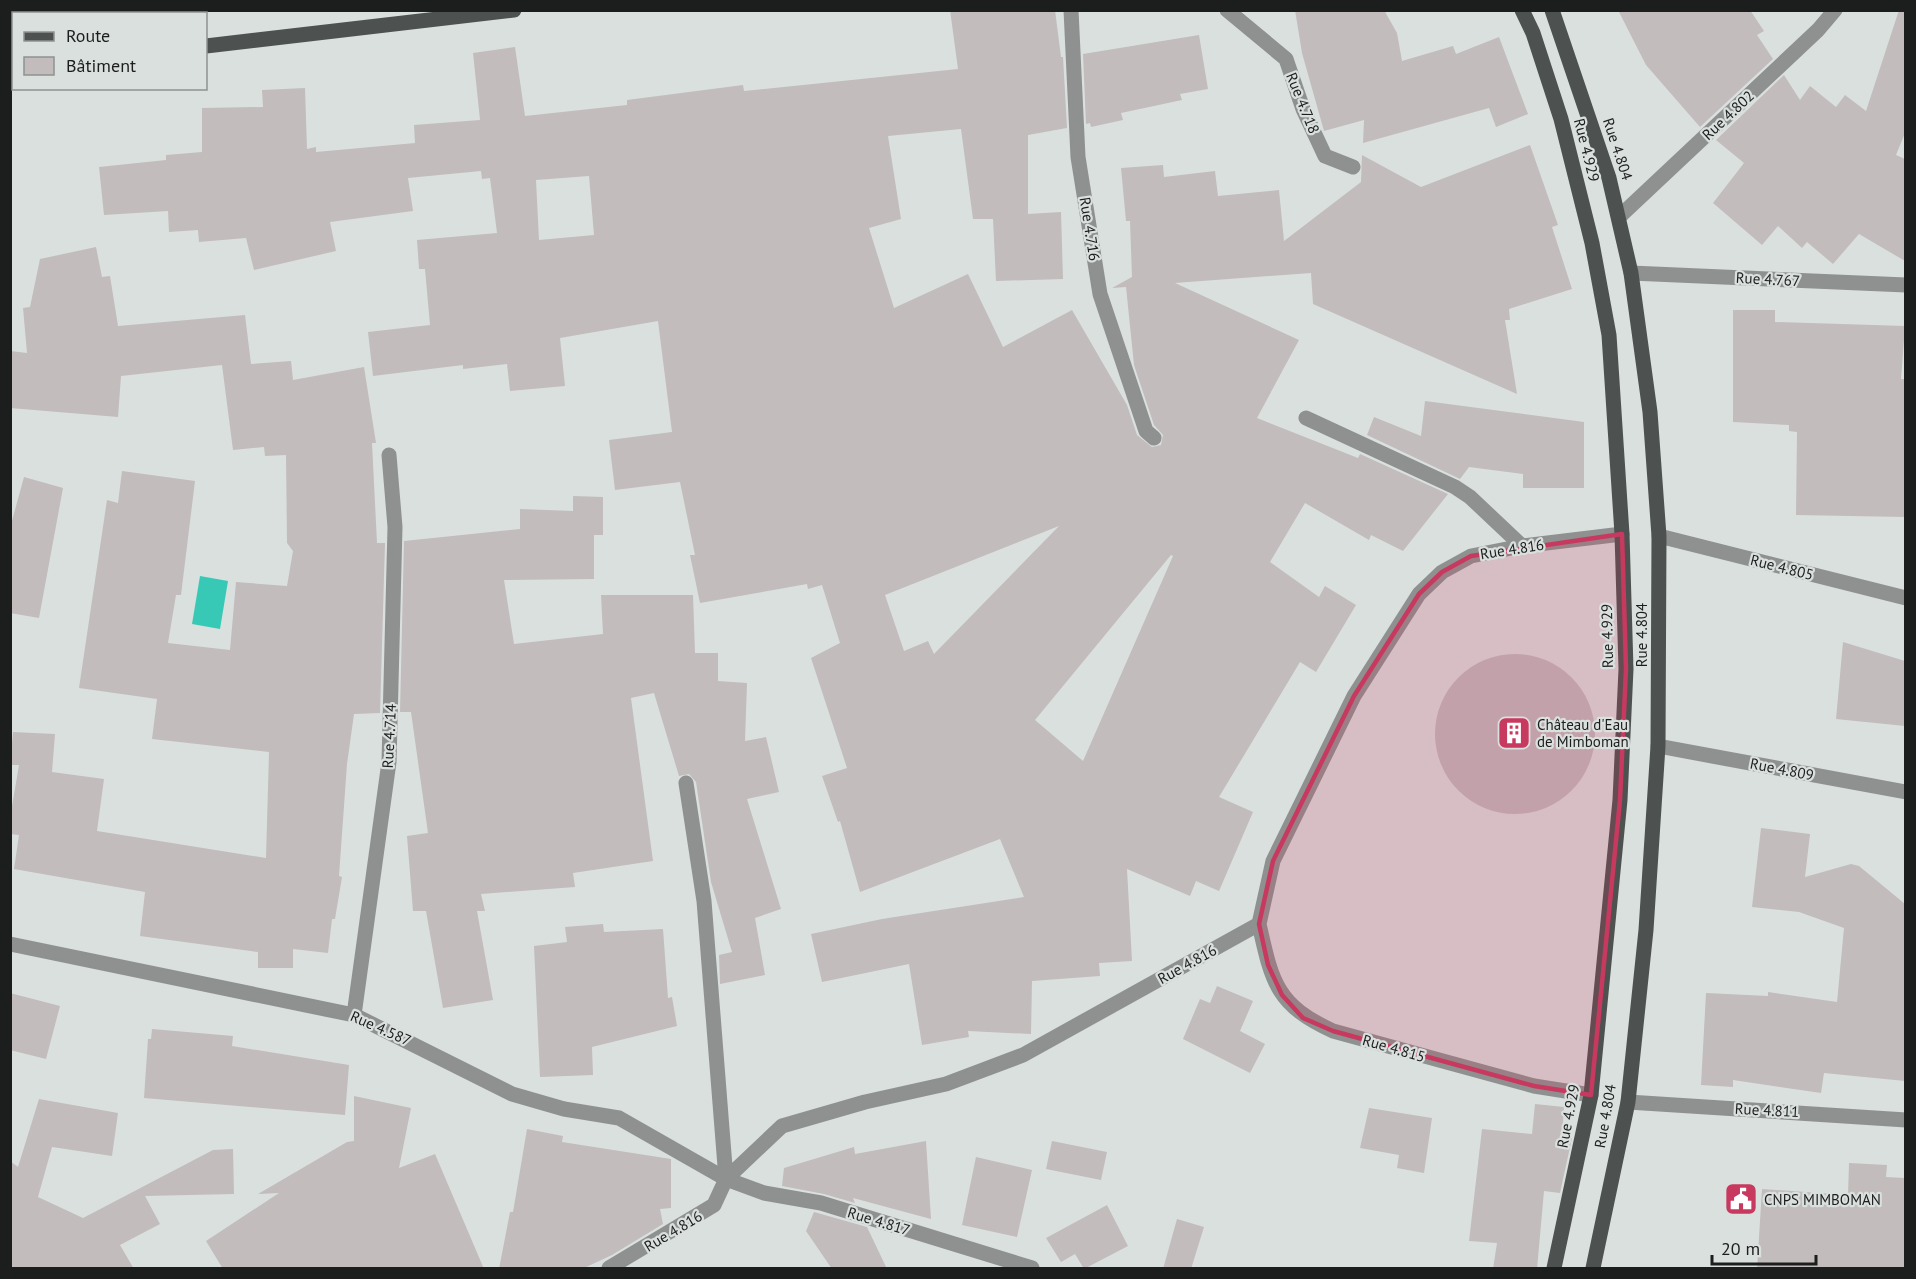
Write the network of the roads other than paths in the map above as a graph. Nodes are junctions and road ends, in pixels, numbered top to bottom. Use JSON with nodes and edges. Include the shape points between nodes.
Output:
{"nodes":[{"id":1,"x":514,"y":10,"type":"edge"},
{"id":2,"x":1071,"y":10,"type":"edge"},
{"id":3,"x":1227,"y":10,"type":"edge"},
{"id":4,"x":1522,"y":10,"type":"edge"},
{"id":5,"x":1552,"y":10,"type":"edge"},
{"id":6,"x":1835,"y":10,"type":"edge"},
{"id":7,"x":207,"y":46,"type":"edge"},
{"id":8,"x":1353,"y":167,"type":"dead end"},
{"id":9,"x":1619,"y":217,"type":"junction"},
{"id":10,"x":1631,"y":273,"type":"junction"},
{"id":11,"x":1905,"y":285,"type":"edge"},
{"id":12,"x":1306,"y":418,"type":"dead end"},
{"id":13,"x":1154,"y":438,"type":"dead end"},
{"id":14,"x":389,"y":455,"type":"dead end"},
{"id":15,"x":1622,"y":534,"type":"junction"},
{"id":16,"x":1659,"y":536,"type":"junction"},
{"id":17,"x":1521,"y":546,"type":"junction"},
{"id":18,"x":1905,"y":598,"type":"edge"},
{"id":19,"x":1658,"y":746,"type":"junction"},
{"id":20,"x":686,"y":783,"type":"dead end"},
{"id":21,"x":1905,"y":792,"type":"edge"},
{"id":22,"x":1259,"y":924,"type":"junction"},
{"id":23,"x":10,"y":944,"type":"edge"},
{"id":24,"x":354,"y":1015,"type":"junction"},
{"id":25,"x":1591,"y":1095,"type":"junction"},
{"id":26,"x":1628,"y":1102,"type":"junction"},
{"id":27,"x":1905,"y":1120,"type":"edge"},
{"id":28,"x":726,"y":1179,"type":"junction"},
{"id":29,"x":609,"y":1269,"type":"edge"},
{"id":30,"x":1032,"y":1269,"type":"edge"},
{"id":31,"x":1554,"y":1269,"type":"edge"},
{"id":32,"x":1593,"y":1269,"type":"edge"}],
"edges":[{"from":1,"to":7,"type":"main road"},
{"from":2,"to":13,"type":"street","name":"Rue 4.716","via":[[1078,157],[1100,294],[1146,431]]},
{"from":3,"to":8,"type":"street","name":"Rue 4.718","via":[[1286,59],[1325,156]]},
{"from":4,"to":15,"type":"main road","name":"Rue 4.929","via":[[1561,119],[1592,243],[1609,335]]},
{"from":5,"to":9,"type":"main road","name":"Rue 4.804"},
{"from":6,"to":9,"type":"street","name":"Rue 4.802"},
{"from":9,"to":10,"type":"main road","name":"Rue 4.804"},
{"from":10,"to":11,"type":"street","name":"Rue 4.767"},
{"from":10,"to":16,"type":"main road","name":"Rue 4.804","via":[[1650,412]]},
{"from":12,"to":17,"type":"street","via":[[1455,487]]},
{"from":14,"to":24,"type":"street","name":"Rue 4.714","via":[[395,527],[389,762]]},
{"from":15,"to":17,"type":"street","name":"Rue 4.816"},
{"from":15,"to":25,"type":"main road","name":"Rue 4.929","via":[[1626,669],[1620,800]]},
{"from":16,"to":18,"type":"street","name":"Rue 4.805"},
{"from":16,"to":19,"type":"main road","name":"Rue 4.804"},
{"from":17,"to":22,"type":"street","name":"Rue 4.816","via":[[1471,556],[1442,572],[1419,594],[1354,696],[1273,861]]},
{"from":19,"to":21,"type":"street","name":"Rue 4.809"},
{"from":19,"to":26,"type":"main road","name":"Rue 4.804","via":[[1646,930]]},
{"from":20,"to":28,"type":"street","via":[[704,902]]},
{"from":22,"to":25,"type":"street","name":"Rue 4.815","via":[[1268,965],[1282,995],[1304,1018],[1333,1031],[1523,1083]]},
{"from":22,"to":28,"type":"street","name":"Rue 4.816","via":[[1023,1055],[946,1084],[782,1126]]},
{"from":23,"to":24,"type":"street","name":"Rue 4.587"},
{"from":24,"to":28,"type":"street","name":"Rue 4.587","via":[[512,1094],[564,1110],[619,1118]]},
{"from":25,"to":31,"type":"main road","name":"Rue 4.929"},
{"from":26,"to":27,"type":"street","name":"Rue 4.811"},
{"from":26,"to":32,"type":"main road","name":"Rue 4.804"},
{"from":28,"to":29,"type":"street","name":"Rue 4.816","via":[[714,1205]]},
{"from":28,"to":30,"type":"street","name":"Rue 4.817","via":[[764,1193],[821,1203]]}]}
